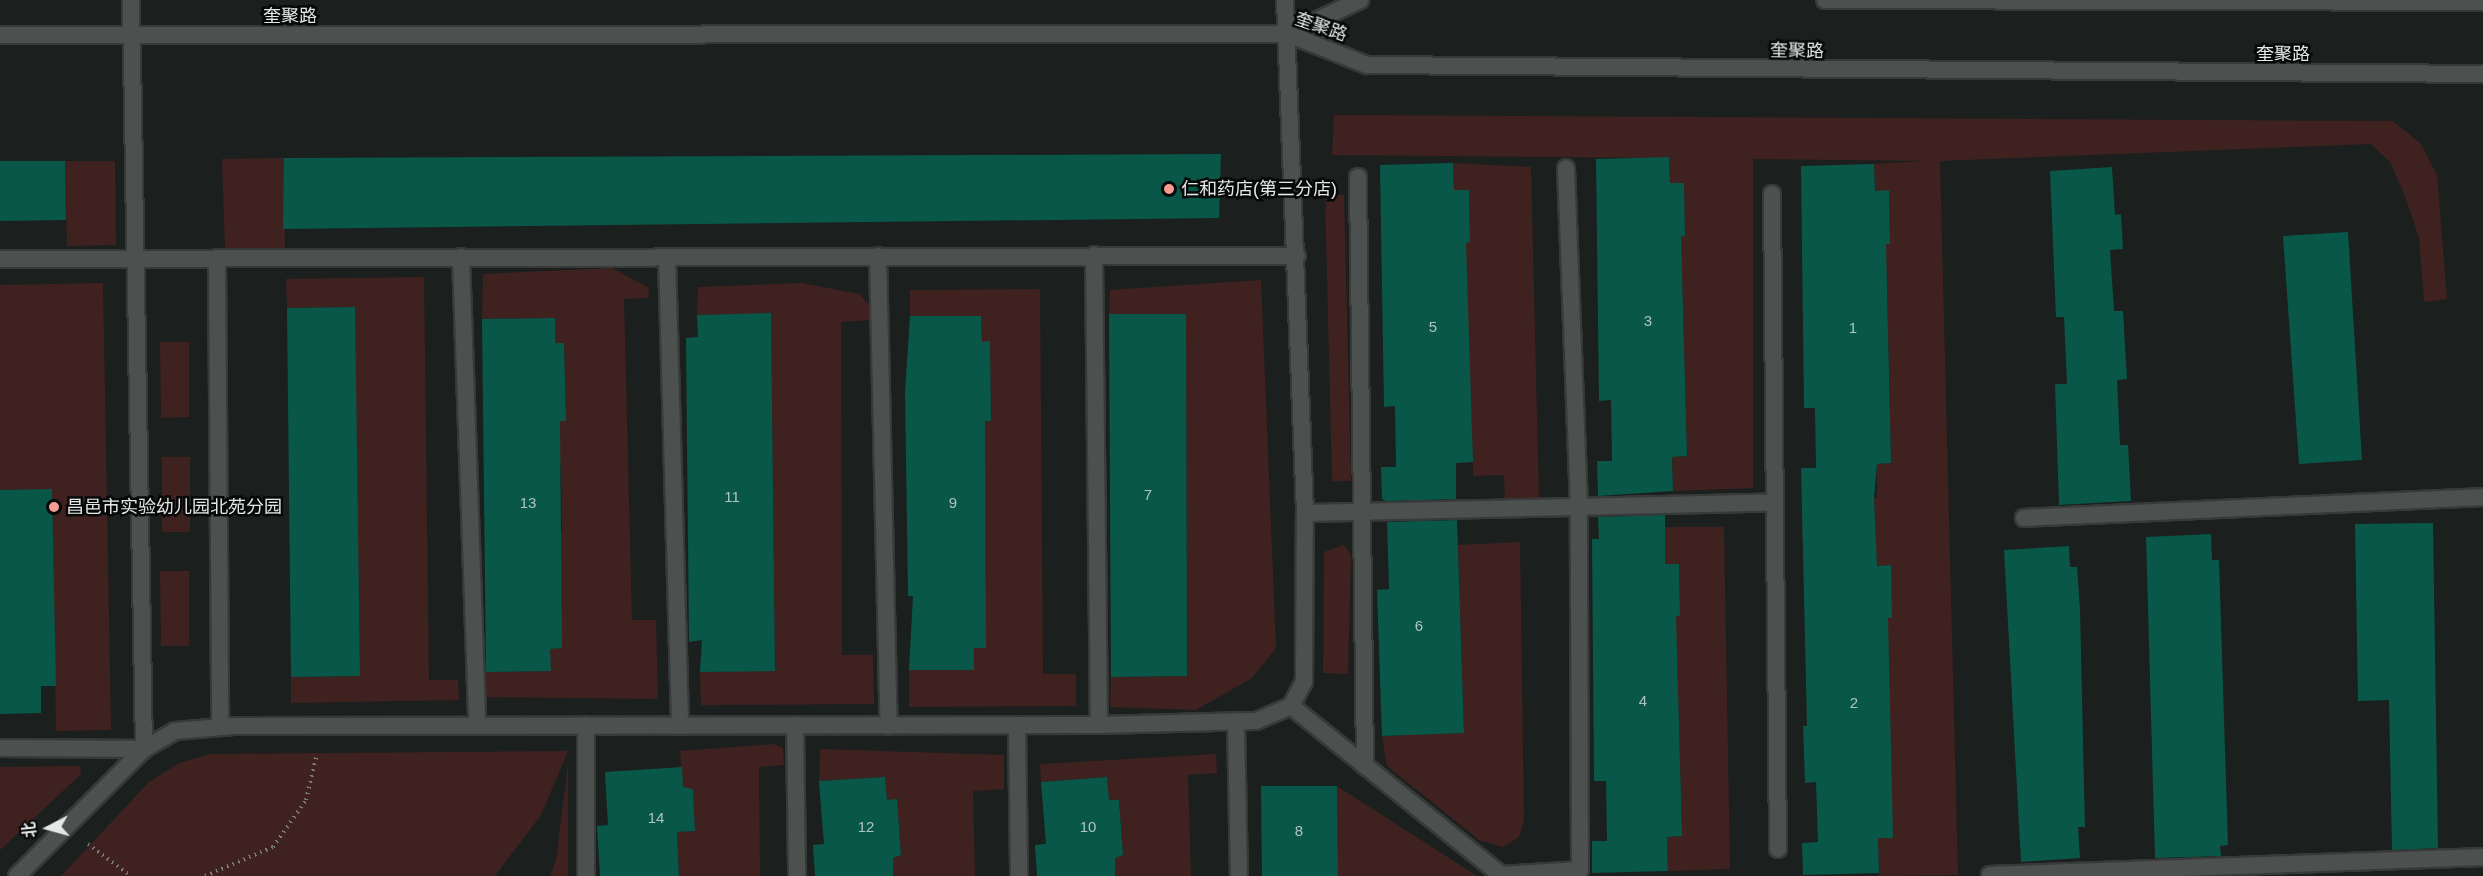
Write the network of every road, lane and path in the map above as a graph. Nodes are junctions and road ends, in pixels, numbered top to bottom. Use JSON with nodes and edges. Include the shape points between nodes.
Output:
{"nodes":[{"id":1,"x":131,"y":0,"type":"edge"},
{"id":2,"x":1285,"y":0,"type":"edge"},
{"id":3,"x":1360,"y":0,"type":"edge"},
{"id":4,"x":1825,"y":0,"type":"edge"},
{"id":5,"x":2483,"y":2,"type":"edge"},
{"id":6,"x":1288,"y":34,"type":"junction"},
{"id":7,"x":0,"y":35,"type":"edge"},
{"id":8,"x":132,"y":35,"type":"junction"},
{"id":9,"x":2483,"y":74,"type":"edge"},
{"id":10,"x":1566,"y":168,"type":"dead end"},
{"id":11,"x":1358,"y":177,"type":"dead end"},
{"id":12,"x":1772,"y":194,"type":"dead end"},
{"id":13,"x":1094,"y":255,"type":"junction"},
{"id":14,"x":878,"y":256,"type":"junction"},
{"id":15,"x":1297,"y":256,"type":"junction"},
{"id":16,"x":461,"y":257,"type":"junction"},
{"id":17,"x":667,"y":257,"type":"junction"},
{"id":18,"x":218,"y":258,"type":"junction"},
{"id":19,"x":0,"y":259,"type":"edge"},
{"id":20,"x":138,"y":260,"type":"junction"},
{"id":21,"x":2483,"y":497,"type":"edge"},
{"id":22,"x":1775,"y":502,"type":"junction"},
{"id":23,"x":1579,"y":507,"type":"junction"},
{"id":24,"x":1362,"y":512,"type":"junction"},
{"id":25,"x":1305,"y":513,"type":"junction"},
{"id":26,"x":2024,"y":518,"type":"dead end"},
{"id":27,"x":1291,"y":706,"type":"junction"},
{"id":28,"x":1236,"y":722,"type":"junction"},
{"id":29,"x":586,"y":725,"type":"junction"},
{"id":30,"x":795,"y":725,"type":"junction"},
{"id":31,"x":1017,"y":725,"type":"junction"},
{"id":32,"x":1099,"y":725,"type":"junction"},
{"id":33,"x":319,"y":726,"type":"junction"},
{"id":34,"x":477,"y":726,"type":"junction"},
{"id":35,"x":680,"y":726,"type":"junction"},
{"id":36,"x":889,"y":726,"type":"junction"},
{"id":37,"x":220,"y":727,"type":"junction"},
{"id":38,"x":0,"y":748,"type":"edge"},
{"id":39,"x":144,"y":749,"type":"junction"},
{"id":40,"x":1365,"y":766,"type":"junction"},
{"id":41,"x":67,"y":826,"type":"junction"},
{"id":42,"x":1778,"y":849,"type":"dead end"},
{"id":43,"x":2483,"y":857,"type":"edge"},
{"id":44,"x":1990,"y":875,"type":"edge"},
{"id":45,"x":17,"y":876,"type":"edge"},
{"id":46,"x":131,"y":876,"type":"edge"},
{"id":47,"x":205,"y":876,"type":"edge"},
{"id":48,"x":586,"y":876,"type":"edge"},
{"id":49,"x":797,"y":876,"type":"edge"},
{"id":50,"x":1019,"y":876,"type":"edge"},
{"id":51,"x":1239,"y":876,"type":"edge"},
{"id":52,"x":1501,"y":876,"type":"edge"}],
"edges":[{"from":1,"to":8,"type":"street"},
{"from":2,"to":6,"type":"street"},
{"from":3,"to":6,"type":"street"},
{"from":4,"to":5,"type":"street"},
{"from":6,"to":8,"type":"street","name":"奎聚路"},
{"from":6,"to":9,"type":"street","name":"奎聚路","via":[[1367,65]]},
{"from":6,"to":15,"type":"street"},
{"from":7,"to":8,"type":"street","name":"奎聚路"},
{"from":8,"to":20,"type":"street"},
{"from":10,"to":23,"type":"street"},
{"from":11,"to":24,"type":"street"},
{"from":12,"to":22,"type":"street"},
{"from":13,"to":14,"type":"street"},
{"from":13,"to":15,"type":"street"},
{"from":13,"to":32,"type":"street"},
{"from":14,"to":17,"type":"street"},
{"from":14,"to":36,"type":"street"},
{"from":15,"to":25,"type":"street"},
{"from":16,"to":17,"type":"street"},
{"from":16,"to":18,"type":"street"},
{"from":16,"to":34,"type":"street"},
{"from":17,"to":35,"type":"street"},
{"from":18,"to":20,"type":"street"},
{"from":18,"to":37,"type":"street"},
{"from":19,"to":20,"type":"street"},
{"from":20,"to":39,"type":"street"},
{"from":21,"to":26,"type":"street"},
{"from":22,"to":23,"type":"street"},
{"from":22,"to":42,"type":"street"},
{"from":23,"to":24,"type":"street"},
{"from":23,"to":52,"type":"street","via":[[1580,870]]},
{"from":24,"to":25,"type":"street"},
{"from":24,"to":40,"type":"street"},
{"from":25,"to":27,"type":"street","via":[[1304,682]]},
{"from":27,"to":28,"type":"street","via":[[1256,721]]},
{"from":27,"to":40,"type":"street"},
{"from":28,"to":32,"type":"street"},
{"from":28,"to":51,"type":"street"},
{"from":29,"to":34,"type":"street"},
{"from":29,"to":35,"type":"street"},
{"from":29,"to":48,"type":"street"},
{"from":30,"to":35,"type":"street"},
{"from":30,"to":36,"type":"street"},
{"from":30,"to":49,"type":"street"},
{"from":31,"to":32,"type":"street"},
{"from":31,"to":36,"type":"street"},
{"from":31,"to":50,"type":"street"},
{"from":33,"to":34,"type":"street"},
{"from":33,"to":37,"type":"street"},
{"from":33,"to":47,"type":"path","via":[[316,764],[306,800],[273,847]]},
{"from":37,"to":39,"type":"street","via":[[175,731]]},
{"from":38,"to":39,"type":"street"},
{"from":39,"to":41,"type":"street"},
{"from":40,"to":52,"type":"street"},
{"from":41,"to":45,"type":"street"},
{"from":41,"to":46,"type":"path"},
{"from":43,"to":44,"type":"street"}]}
